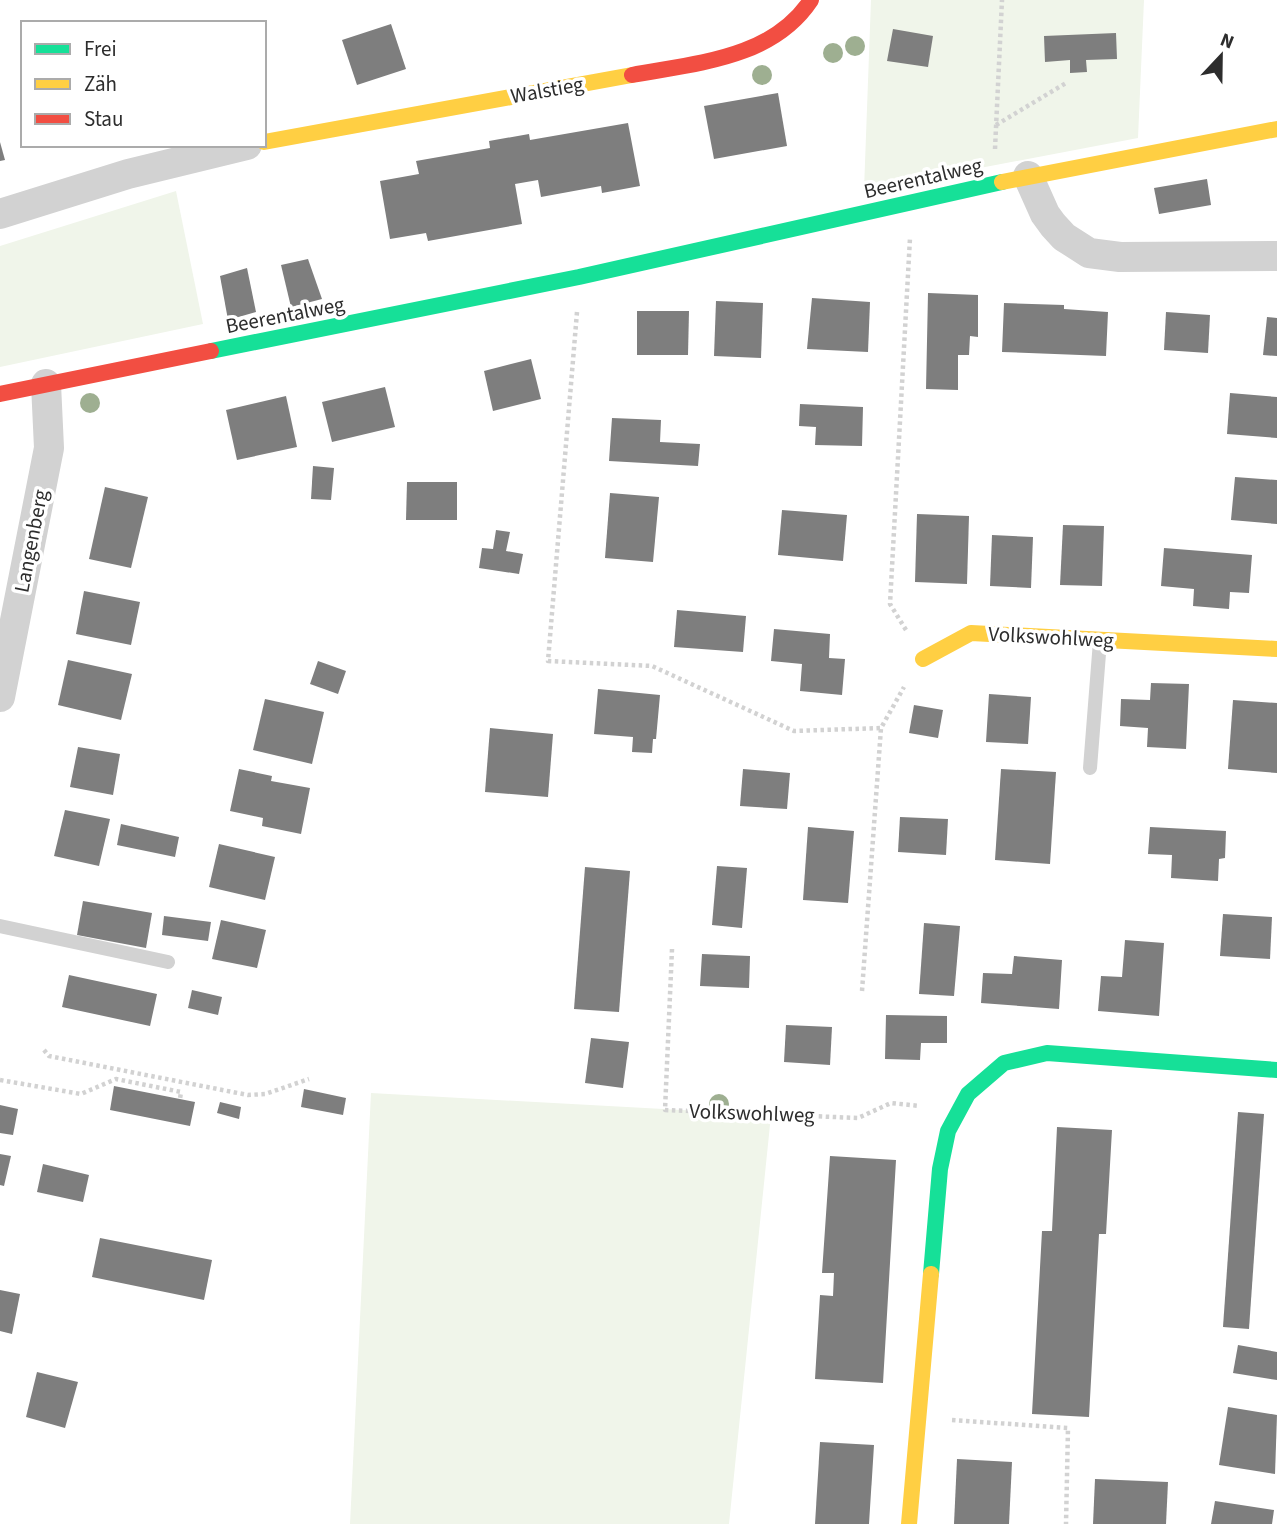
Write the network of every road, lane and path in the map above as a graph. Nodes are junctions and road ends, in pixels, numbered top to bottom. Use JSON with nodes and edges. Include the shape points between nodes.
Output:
{"nodes":[{"id":1,"x":811,"y":0,"type":"edge"},
{"id":2,"x":1002,"y":0,"type":"edge"},
{"id":3,"x":1066,"y":83,"type":"dead end"},
{"id":4,"x":996,"y":125,"type":"junction"},
{"id":5,"x":1277,"y":129,"type":"edge"},
{"id":6,"x":266,"y":142,"type":"edge"},
{"id":7,"x":239,"y":147,"type":"edge"},
{"id":8,"x":994,"y":158,"type":"dead end"},
{"id":9,"x":1028,"y":176,"type":"junction"},
{"id":10,"x":0,"y":214,"type":"edge"},
{"id":11,"x":1277,"y":256,"type":"edge"},
{"id":12,"x":579,"y":277,"type":"junction"},
{"id":13,"x":907,"y":280,"type":"dead end"},
{"id":14,"x":46,"y":384,"type":"junction"},
{"id":15,"x":0,"y":394,"type":"edge"},
{"id":16,"x":1100,"y":640,"type":"junction"},
{"id":17,"x":1277,"y":649,"type":"edge"},
{"id":18,"x":923,"y":659,"type":"junction"},
{"id":19,"x":0,"y":696,"type":"edge"},
{"id":20,"x":881,"y":728,"type":"junction"},
{"id":21,"x":1090,"y":768,"type":"dead end"},
{"id":22,"x":0,"y":926,"type":"edge"},
{"id":23,"x":672,"y":949,"type":"dead end"},
{"id":24,"x":168,"y":962,"type":"dead end"},
{"id":25,"x":862,"y":991,"type":"dead end"},
{"id":26,"x":44,"y":1050,"type":"dead end"},
{"id":27,"x":1277,"y":1070,"type":"edge"},
{"id":28,"x":309,"y":1079,"type":"dead end"},
{"id":29,"x":0,"y":1080,"type":"edge"},
{"id":30,"x":180,"y":1099,"type":"dead end"},
{"id":31,"x":954,"y":1116,"type":"junction"},
{"id":32,"x":919,"y":1418,"type":"junction"},
{"id":33,"x":909,"y":1524,"type":"edge"},
{"id":34,"x":1066,"y":1524,"type":"edge"}],
"edges":[{"from":1,"to":6,"type":"street","name":"Walstieg","via":[[794,25],[757,48]]},
{"from":2,"to":4,"type":"path"},
{"from":3,"to":4,"type":"path"},
{"from":4,"to":8,"type":"path"},
{"from":5,"to":9,"type":"street","name":"Beerentalweg"},
{"from":7,"to":10,"type":"street","via":[[128,174]]},
{"from":9,"to":11,"type":"street","via":[[1053,225],[1089,253],[1119,257]]},
{"from":9,"to":12,"type":"street","name":"Beerentalweg"},
{"from":12,"to":14,"type":"street","name":"Beerentalweg"},
{"from":12,"to":20,"type":"path","via":[[548,661],[652,666],[794,731]]},
{"from":13,"to":18,"type":"path","via":[[890,604]]},
{"from":14,"to":15,"type":"street","name":"Beerentalweg"},
{"from":14,"to":19,"type":"street","name":"Langenberg","via":[[49,448]]},
{"from":16,"to":17,"type":"street","name":"Volkswohlweg"},
{"from":16,"to":18,"type":"street","name":"Volkswohlweg","via":[[971,633]]},
{"from":16,"to":21,"type":"lane"},
{"from":18,"to":20,"type":"path"},
{"from":20,"to":25,"type":"path"},
{"from":22,"to":24,"type":"lane"},
{"from":23,"to":31,"type":"path","name":"Volkswohlweg","via":[[665,1110],[858,1118],[891,1103],[929,1107]]},
{"from":26,"to":28,"type":"path","via":[[49,1056],[237,1094],[265,1094]]},
{"from":27,"to":31,"type":"street","via":[[1047,1053],[1025,1056],[1004,1063],[978,1084]]},
{"from":29,"to":30,"type":"path","via":[[81,1094],[116,1079],[181,1092]]},
{"from":31,"to":32,"type":"street","via":[[940,1169]]},
{"from":32,"to":33,"type":"street"},
{"from":32,"to":34,"type":"path","via":[[1068,1428]]}]}
